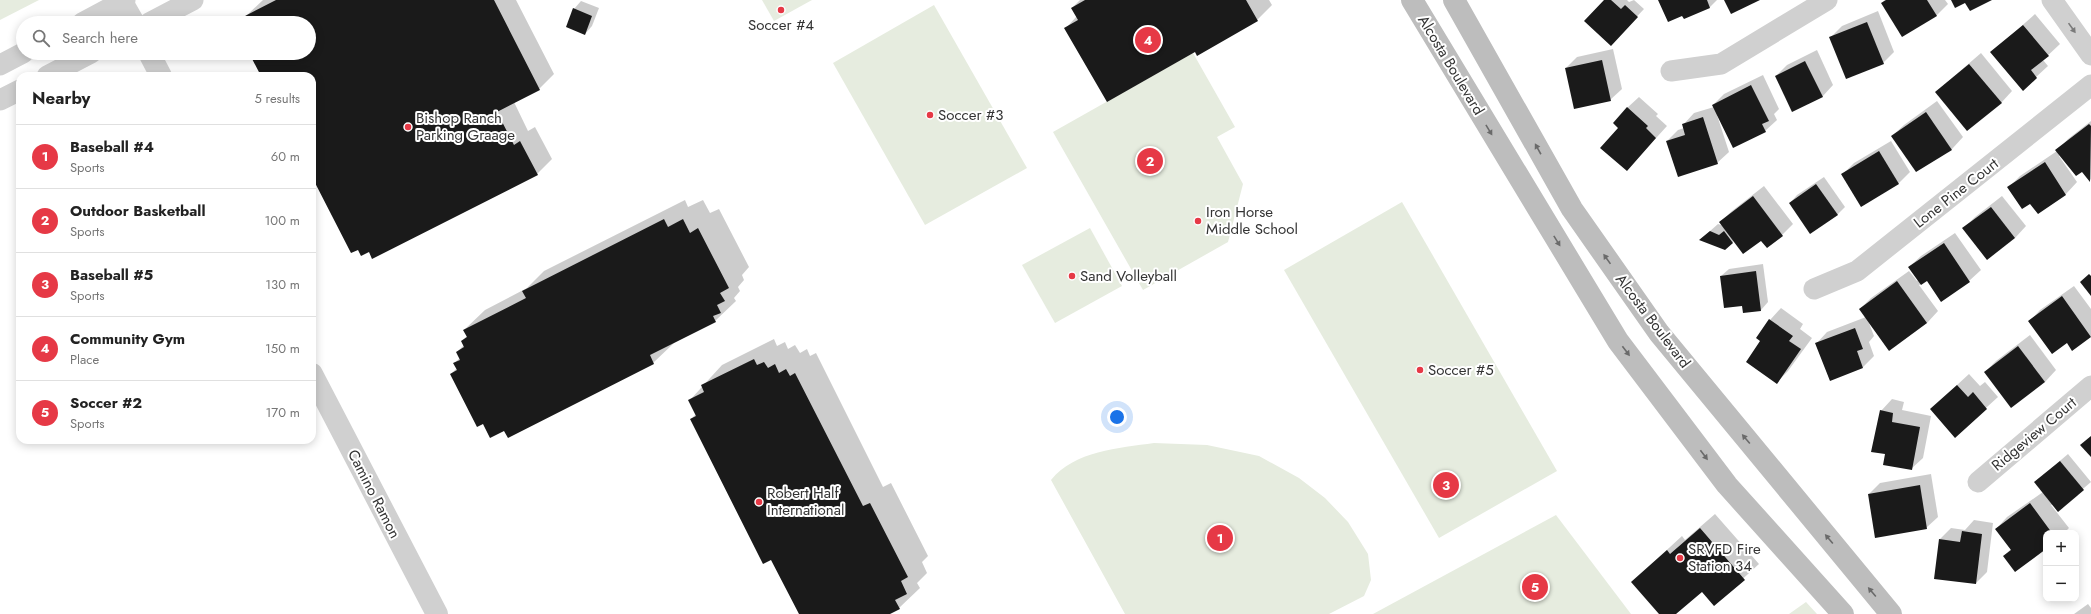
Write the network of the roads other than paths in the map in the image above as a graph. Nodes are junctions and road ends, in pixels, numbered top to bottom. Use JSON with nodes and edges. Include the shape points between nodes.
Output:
{"nodes":[{"id":1,"x":193,"y":0,"type":"edge"},
{"id":2,"x":1412,"y":0,"type":"edge"},
{"id":3,"x":1454,"y":0,"type":"edge"},
{"id":4,"x":1827,"y":0,"type":"edge"},
{"id":5,"x":2052,"y":0,"type":"edge"},
{"id":6,"x":123,"y":1,"type":"edge"},
{"id":7,"x":95,"y":16,"type":"edge"},
{"id":8,"x":130,"y":16,"type":"edge"},
{"id":9,"x":162,"y":16,"type":"edge"},
{"id":10,"x":2091,"y":55,"type":"edge"},
{"id":11,"x":16,"y":57,"type":"edge"},
{"id":12,"x":78,"y":60,"type":"edge"},
{"id":13,"x":153,"y":60,"type":"edge"},
{"id":14,"x":0,"y":65,"type":"edge"},
{"id":15,"x":1671,"y":71,"type":"dead end"},
{"id":16,"x":55,"y":72,"type":"edge"},
{"id":17,"x":159,"y":72,"type":"edge"},
{"id":18,"x":2091,"y":85,"type":"edge"},
{"id":19,"x":16,"y":92,"type":"edge"},
{"id":20,"x":0,"y":100,"type":"edge"},
{"id":21,"x":1814,"y":289,"type":"dead end"},
{"id":22,"x":316,"y":382,"type":"edge"},
{"id":23,"x":2091,"y":386,"type":"edge"},
{"id":24,"x":1978,"y":482,"type":"dead end"},
{"id":25,"x":437,"y":614,"type":"edge"},
{"id":26,"x":1843,"y":614,"type":"edge"},
{"id":27,"x":1891,"y":614,"type":"edge"}],
"edges":[{"from":1,"to":9,"type":"street"},
{"from":2,"to":26,"type":"main road","name":"Alcosta Boulevard","one_way":true,"via":[[1618,341],[1727,485]]},
{"from":27,"to":3,"type":"main road","name":"Alcosta Boulevard","one_way":true,"via":[[1659,333],[1572,209]]},
{"from":4,"to":15,"type":"street","via":[[1720,64]]},
{"from":5,"to":10,"type":"street","one_way":true},
{"from":6,"to":7,"type":"street"},
{"from":6,"to":8,"type":"street"},
{"from":11,"to":14,"type":"street"},
{"from":12,"to":16,"type":"street"},
{"from":13,"to":17,"type":"street"},
{"from":18,"to":21,"type":"street","name":"Lone Pine Court","via":[[1857,271]]},
{"from":19,"to":20,"type":"street"},
{"from":22,"to":25,"type":"street","name":"Camino Ramon"},
{"from":23,"to":24,"type":"street","name":"Ridgeview Court"}]}
